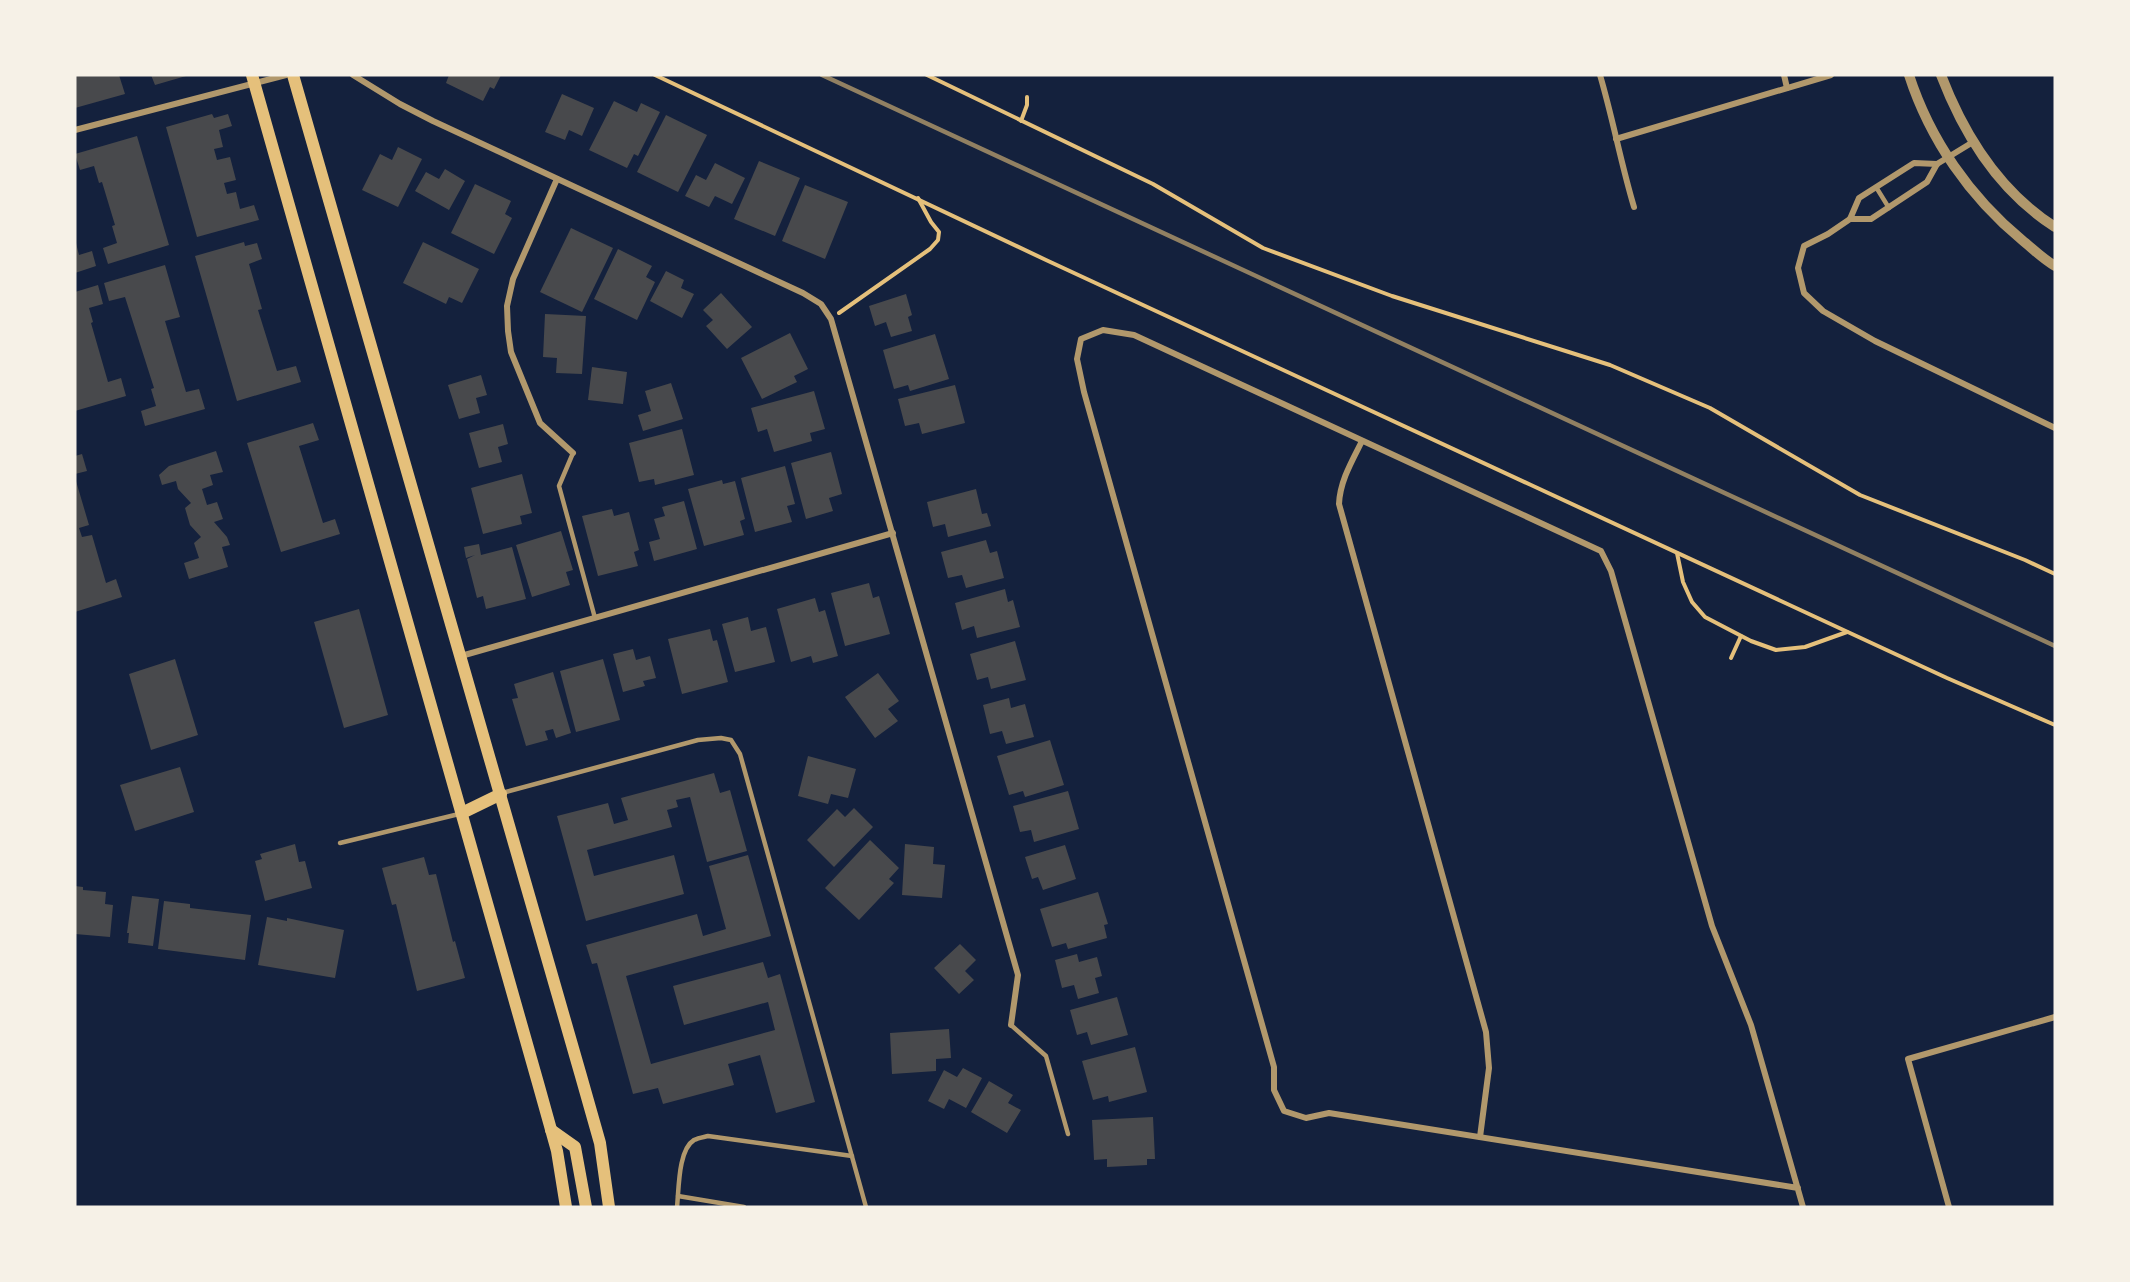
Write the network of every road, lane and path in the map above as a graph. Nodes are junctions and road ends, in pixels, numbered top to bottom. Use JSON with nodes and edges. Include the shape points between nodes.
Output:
{"nodes":[{"id":1,"x":286,"y":75,"type":"edge"},
{"id":2,"x":293,"y":75,"type":"edge"},
{"id":3,"x":353,"y":75,"type":"edge"},
{"id":4,"x":655,"y":75,"type":"edge"},
{"id":5,"x":927,"y":75,"type":"edge"},
{"id":6,"x":943,"y":75,"type":"edge"},
{"id":7,"x":1600,"y":75,"type":"edge"},
{"id":8,"x":1784,"y":75,"type":"edge"},
{"id":9,"x":1832,"y":75,"type":"edge"},
{"id":10,"x":1909,"y":75,"type":"edge"},
{"id":11,"x":1941,"y":75,"type":"edge"},
{"id":12,"x":253,"y":79,"type":"edge"},
{"id":13,"x":941,"y":81,"type":"junction"},
{"id":14,"x":1787,"y":88,"type":"junction"},
{"id":15,"x":1027,"y":97,"type":"dead end"},
{"id":16,"x":1021,"y":121,"type":"junction"},
{"id":17,"x":75,"y":130,"type":"edge"},
{"id":18,"x":1616,"y":139,"type":"junction"},
{"id":19,"x":1972,"y":142,"type":"junction"},
{"id":20,"x":1947,"y":157,"type":"junction"},
{"id":21,"x":1937,"y":164,"type":"junction"},
{"id":22,"x":557,"y":179,"type":"junction"},
{"id":23,"x":1876,"y":187,"type":"junction"},
{"id":24,"x":918,"y":198,"type":"junction"},
{"id":25,"x":1634,"y":207,"type":"dead end"},
{"id":26,"x":1889,"y":208,"type":"junction"},
{"id":27,"x":1850,"y":219,"type":"junction"},
{"id":28,"x":2055,"y":227,"type":"edge"},
{"id":29,"x":2055,"y":266,"type":"edge"},
{"id":30,"x":831,"y":319,"type":"junction"},
{"id":31,"x":2055,"y":428,"type":"edge"},
{"id":32,"x":1362,"y":441,"type":"junction"},
{"id":33,"x":573,"y":453,"type":"joint"},
{"id":34,"x":893,"y":533,"type":"junction"},
{"id":35,"x":1677,"y":553,"type":"junction"},
{"id":36,"x":2055,"y":574,"type":"edge"},
{"id":37,"x":595,"y":618,"type":"junction"},
{"id":38,"x":1848,"y":632,"type":"junction"},
{"id":39,"x":1741,"y":636,"type":"junction"},
{"id":40,"x":461,"y":656,"type":"junction"},
{"id":41,"x":1731,"y":658,"type":"dead end"},
{"id":42,"x":2055,"y":725,"type":"edge"},
{"id":43,"x":501,"y":794,"type":"junction"},
{"id":44,"x":462,"y":813,"type":"junction"},
{"id":45,"x":340,"y":843,"type":"dead end"},
{"id":46,"x":2055,"y":1017,"type":"edge"},
{"id":47,"x":1011,"y":1025,"type":"joint"},
{"id":48,"x":551,"y":1130,"type":"junction"},
{"id":49,"x":1068,"y":1134,"type":"dead end"},
{"id":50,"x":1480,"y":1137,"type":"junction"},
{"id":51,"x":852,"y":1156,"type":"junction"},
{"id":52,"x":1798,"y":1188,"type":"junction"},
{"id":53,"x":678,"y":1196,"type":"junction"},
{"id":54,"x":566,"y":1207,"type":"edge"},
{"id":55,"x":586,"y":1207,"type":"edge"},
{"id":56,"x":609,"y":1207,"type":"edge"},
{"id":57,"x":677,"y":1207,"type":"edge"},
{"id":58,"x":744,"y":1207,"type":"edge"},
{"id":59,"x":866,"y":1207,"type":"edge"},
{"id":60,"x":1803,"y":1207,"type":"edge"},
{"id":61,"x":1949,"y":1207,"type":"edge"}],
"edges":[{"from":1,"to":12,"type":"street"},
{"from":2,"to":40,"type":"main road"},
{"from":3,"to":22,"type":"street","via":[[433,121]]},
{"from":4,"to":24,"type":"path"},
{"from":5,"to":13,"type":"path"},
{"from":6,"to":13,"type":"path"},
{"from":7,"to":18,"type":"street"},
{"from":8,"to":14,"type":"street"},
{"from":9,"to":14,"type":"street"},
{"from":10,"to":20,"type":"street"},
{"from":11,"to":19,"type":"street"},
{"from":12,"to":17,"type":"street"},
{"from":12,"to":44,"type":"main road"},
{"from":13,"to":16,"type":"path"},
{"from":14,"to":18,"type":"street"},
{"from":15,"to":16,"type":"path"},
{"from":16,"to":36,"type":"path","via":[[1153,184],[1263,248],[1392,296],[1610,365],[1710,408],[1860,495]]},
{"from":18,"to":25,"type":"street"},
{"from":19,"to":20,"type":"street"},
{"from":19,"to":28,"type":"street","via":[[1998,177]]},
{"from":20,"to":21,"type":"street"},
{"from":20,"to":29,"type":"street","via":[[1989,211]]},
{"from":21,"to":23,"type":"street","via":[[1914,163]]},
{"from":21,"to":26,"type":"street","via":[[1927,182]]},
{"from":22,"to":30,"type":"street","via":[[803,293],[821,304]]},
{"from":22,"to":33,"type":"street","via":[[513,279],[507,331],[511,352],[540,423]]},
{"from":23,"to":26,"type":"lane"},
{"from":23,"to":27,"type":"street","via":[[1859,198]]},
{"from":24,"to":30,"type":"path","via":[[939,232],[939,240]]},
{"from":24,"to":35,"type":"path"},
{"from":26,"to":27,"type":"street","via":[[1871,219]]},
{"from":27,"to":31,"type":"street","via":[[1804,246],[1798,268],[1804,293],[1824,311],[1875,341]]},
{"from":30,"to":34,"type":"street"},
{"from":32,"to":50,"type":"street","via":[[1345,477],[1339,504],[1486,1032],[1489,1068]]},
{"from":32,"to":50,"type":"street","via":[[1134,335],[1103,330],[1081,339],[1077,359],[1084,392],[1274,1068],[1274,1090],[1284,1111],[1306,1118],[1329,1113]]},
{"from":32,"to":52,"type":"street","via":[[1601,551],[1611,571],[1712,926],[1751,1024]]},
{"from":33,"to":37,"type":"lane","via":[[559,486]]},
{"from":34,"to":37,"type":"street"},
{"from":34,"to":47,"type":"street","via":[[1018,975]]},
{"from":35,"to":38,"type":"path"},
{"from":35,"to":39,"type":"path","via":[[1692,602],[1705,617]]},
{"from":37,"to":40,"type":"street"},
{"from":38,"to":39,"type":"path","via":[[1805,647],[1776,650]]},
{"from":38,"to":42,"type":"path"},
{"from":39,"to":41,"type":"path"},
{"from":40,"to":43,"type":"main road"},
{"from":43,"to":44,"type":"main road"},
{"from":43,"to":51,"type":"lane","via":[[698,740],[731,740],[740,754]]},
{"from":43,"to":56,"type":"main road","via":[[600,1143]]},
{"from":44,"to":45,"type":"lane"},
{"from":44,"to":48,"type":"main road"},
{"from":46,"to":61,"type":"street","via":[[1908,1059]]},
{"from":47,"to":49,"type":"lane","via":[[1046,1056]]},
{"from":48,"to":54,"type":"main road"},
{"from":48,"to":55,"type":"main road","via":[[575,1147]]},
{"from":50,"to":52,"type":"street"},
{"from":51,"to":53,"type":"lane","via":[[708,1136],[687,1146]]},
{"from":51,"to":59,"type":"lane"},
{"from":52,"to":60,"type":"street"},
{"from":53,"to":57,"type":"lane"},
{"from":53,"to":58,"type":"lane"}]}
